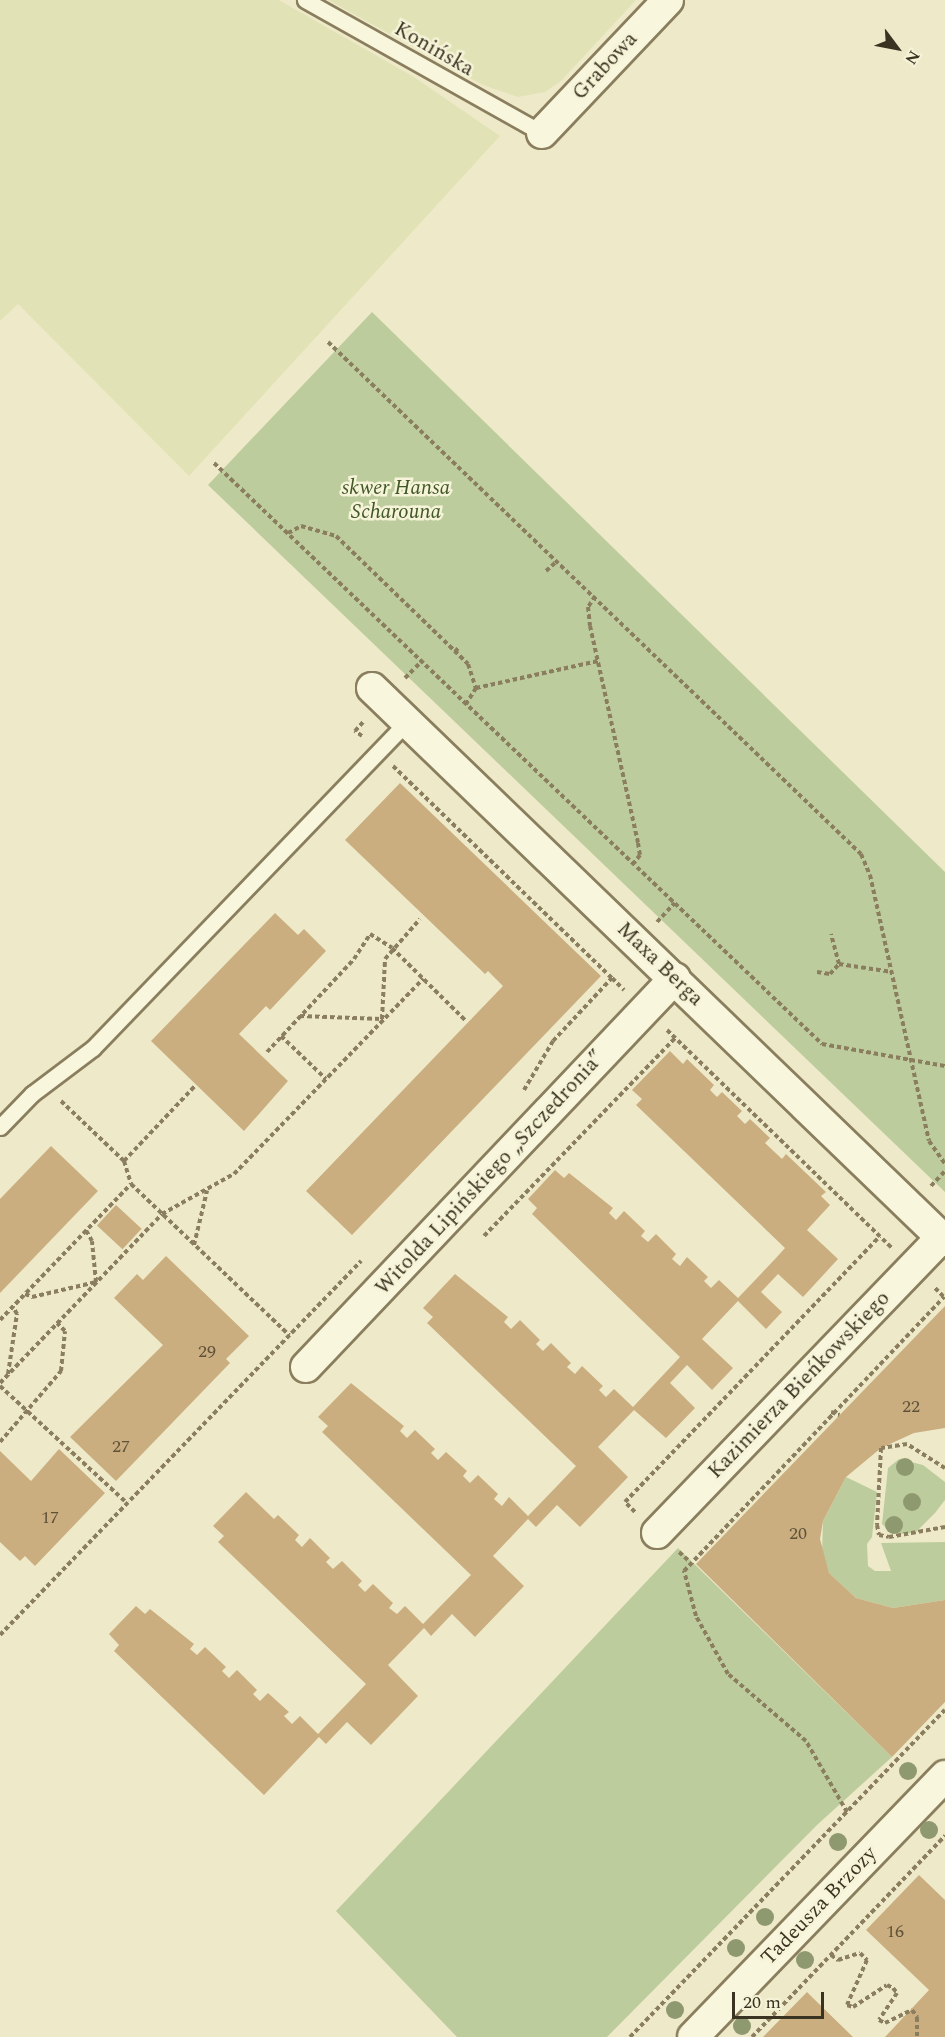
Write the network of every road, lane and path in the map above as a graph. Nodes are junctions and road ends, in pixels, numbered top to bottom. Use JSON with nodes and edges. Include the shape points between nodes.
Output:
{"nodes":[{"id":1,"x":305,"y":0,"type":"edge"},
{"id":2,"x":668,"y":0,"type":"edge"},
{"id":3,"x":542,"y":133,"type":"joint"},
{"id":4,"x":328,"y":342,"type":"dead end"},
{"id":5,"x":214,"y":463,"type":"dead end"},
{"id":6,"x":288,"y":533,"type":"junction"},
{"id":7,"x":557,"y":561,"type":"junction"},
{"id":8,"x":546,"y":571,"type":"dead end"},
{"id":9,"x":595,"y":596,"type":"junction"},
{"id":10,"x":459,"y":647,"type":"dead end"},
{"id":11,"x":455,"y":652,"type":"junction"},
{"id":12,"x":598,"y":661,"type":"junction"},
{"id":13,"x":476,"y":688,"type":"junction"},
{"id":14,"x":378,"y":694,"type":"joint"},
{"id":15,"x":465,"y":704,"type":"junction"},
{"id":16,"x":407,"y":722,"type":"junction"},
{"id":17,"x":379,"y":752,"type":"junction"},
{"id":18,"x":634,"y":863,"type":"junction"},
{"id":19,"x":420,"y":919,"type":"dead end"},
{"id":20,"x":831,"y":934,"type":"dead end"},
{"id":21,"x":392,"y":948,"type":"junction"},
{"id":22,"x":839,"y":964,"type":"junction"},
{"id":23,"x":817,"y":972,"type":"dead end"},
{"id":24,"x":892,"y":972,"type":"junction"},
{"id":25,"x":612,"y":978,"type":"dead end"},
{"id":26,"x":675,"y":978,"type":"junction"},
{"id":27,"x":423,"y":979,"type":"junction"},
{"id":28,"x":300,"y":1016,"type":"junction"},
{"id":29,"x":382,"y":1019,"type":"junction"},
{"id":30,"x":465,"y":1020,"type":"dead end"},
{"id":31,"x":281,"y":1036,"type":"junction"},
{"id":32,"x":675,"y":1038,"type":"dead end"},
{"id":33,"x":267,"y":1052,"type":"dead end"},
{"id":34,"x":912,"y":1060,"type":"junction"},
{"id":35,"x":945,"y":1066,"type":"edge"},
{"id":36,"x":326,"y":1079,"type":"junction"},
{"id":37,"x":47,"y":1083,"type":"junction"},
{"id":38,"x":195,"y":1086,"type":"dead end"},
{"id":39,"x":0,"y":1127,"type":"edge"},
{"id":40,"x":124,"y":1161,"type":"junction"},
{"id":41,"x":945,"y":1164,"type":"edge"},
{"id":42,"x":945,"y":1171,"type":"edge"},
{"id":43,"x":131,"y":1184,"type":"junction"},
{"id":44,"x":931,"y":1185,"type":"dead end"},
{"id":45,"x":207,"y":1190,"type":"junction"},
{"id":46,"x":162,"y":1214,"type":"junction"},
{"id":47,"x":86,"y":1230,"type":"junction"},
{"id":48,"x":484,"y":1236,"type":"dead end"},
{"id":49,"x":880,"y":1236,"type":"dead end"},
{"id":50,"x":943,"y":1240,"type":"edge"},
{"id":51,"x":194,"y":1245,"type":"junction"},
{"id":52,"x":96,"y":1282,"type":"junction"},
{"id":53,"x":25,"y":1294,"type":"junction"},
{"id":54,"x":944,"y":1297,"type":"edge"},
{"id":55,"x":13,"y":1307,"type":"junction"},
{"id":56,"x":0,"y":1320,"type":"edge"},
{"id":57,"x":57,"y":1323,"type":"junction"},
{"id":58,"x":289,"y":1335,"type":"dead end"},
{"id":59,"x":306,"y":1367,"type":"dead end"},
{"id":60,"x":8,"y":1375,"type":"junction"},
{"id":61,"x":0,"y":1385,"type":"edge"},
{"id":62,"x":30,"y":1409,"type":"junction"},
{"id":63,"x":831,"y":1412,"type":"junction"},
{"id":64,"x":840,"y":1415,"type":"dead end"},
{"id":65,"x":0,"y":1442,"type":"edge"},
{"id":66,"x":945,"y":1468,"type":"edge"},
{"id":67,"x":625,"y":1502,"type":"dead end"},
{"id":68,"x":127,"y":1503,"type":"dead end"},
{"id":69,"x":945,"y":1527,"type":"edge"},
{"id":70,"x":657,"y":1533,"type":"dead end"},
{"id":71,"x":945,"y":1710,"type":"edge"},
{"id":72,"x":945,"y":1776,"type":"edge"},
{"id":73,"x":847,"y":1812,"type":"junction"},
{"id":74,"x":945,"y":1836,"type":"edge"},
{"id":75,"x":831,"y":1955,"type":"junction"},
{"id":76,"x":630,"y":2037,"type":"edge"},
{"id":77,"x":693,"y":2037,"type":"edge"},
{"id":78,"x":752,"y":2037,"type":"edge"},
{"id":79,"x":917,"y":2037,"type":"edge"}],
"edges":[{"from":1,"to":3,"type":"lane","name":"Konińska"},
{"from":2,"to":3,"type":"street","name":"Grabowa"},
{"from":4,"to":7,"type":"path"},
{"from":5,"to":6,"type":"path"},
{"from":6,"to":11,"type":"path","via":[[301,526],[338,534]]},
{"from":6,"to":15,"type":"path"},
{"from":7,"to":8,"type":"path"},
{"from":7,"to":9,"type":"path"},
{"from":9,"to":12,"type":"path","via":[[588,607]]},
{"from":9,"to":24,"type":"path","via":[[861,854],[870,874]]},
{"from":10,"to":11,"type":"path"},
{"from":11,"to":13,"type":"path","via":[[473,672]]},
{"from":12,"to":13,"type":"path"},
{"from":12,"to":18,"type":"path","via":[[638,843],[640,855]]},
{"from":13,"to":15,"type":"path"},
{"from":14,"to":16,"type":"street","name":"Maxa Berga"},
{"from":14,"to":17,"type":"path","via":[[356,731]]},
{"from":15,"to":18,"type":"path"},
{"from":16,"to":17,"type":"lane"},
{"from":16,"to":26,"type":"street","name":"Maxa Berga"},
{"from":17,"to":25,"type":"path"},
{"from":17,"to":37,"type":"lane","via":[[93,1048]]},
{"from":18,"to":34,"type":"path","via":[[822,1044]]},
{"from":19,"to":21,"type":"path"},
{"from":20,"to":22,"type":"path"},
{"from":21,"to":27,"type":"path"},
{"from":21,"to":28,"type":"path","via":[[370,934],[354,959]]},
{"from":21,"to":29,"type":"path","via":[[385,959]]},
{"from":22,"to":23,"type":"path","via":[[830,974]]},
{"from":22,"to":24,"type":"path"},
{"from":24,"to":34,"type":"path"},
{"from":26,"to":50,"type":"street","name":"Maxa Berga"},
{"from":26,"to":59,"type":"street","name":"Witolda Lipińskiego „Szczedronia”"},
{"from":27,"to":29,"type":"path"},
{"from":27,"to":30,"type":"path"},
{"from":28,"to":29,"type":"path"},
{"from":28,"to":31,"type":"path"},
{"from":29,"to":36,"type":"path"},
{"from":31,"to":33,"type":"path"},
{"from":31,"to":36,"type":"path"},
{"from":32,"to":48,"type":"path"},
{"from":34,"to":35,"type":"path"},
{"from":34,"to":41,"type":"path","via":[[928,1141]]},
{"from":36,"to":45,"type":"path","via":[[234,1174]]},
{"from":37,"to":39,"type":"lane"},
{"from":37,"to":40,"type":"path"},
{"from":38,"to":40,"type":"path"},
{"from":40,"to":43,"type":"path"},
{"from":42,"to":44,"type":"path"},
{"from":43,"to":46,"type":"path"},
{"from":43,"to":47,"type":"path"},
{"from":45,"to":46,"type":"path"},
{"from":45,"to":51,"type":"path"},
{"from":46,"to":51,"type":"path"},
{"from":46,"to":52,"type":"path"},
{"from":47,"to":52,"type":"path","via":[[92,1241]]},
{"from":47,"to":53,"type":"path"},
{"from":49,"to":67,"type":"path"},
{"from":50,"to":70,"type":"street","name":"Kazimierza Bieńkowskiego"},
{"from":51,"to":58,"type":"path"},
{"from":52,"to":53,"type":"path","via":[[33,1297]]},
{"from":52,"to":57,"type":"path"},
{"from":53,"to":55,"type":"path"},
{"from":54,"to":63,"type":"path"},
{"from":55,"to":56,"type":"path"},
{"from":55,"to":60,"type":"path","via":[[17,1314]]},
{"from":57,"to":60,"type":"path"},
{"from":57,"to":62,"type":"path","via":[[65,1331],[61,1371]]},
{"from":60,"to":61,"type":"path"},
{"from":61,"to":62,"type":"path"},
{"from":62,"to":65,"type":"path"},
{"from":62,"to":68,"type":"path"},
{"from":63,"to":64,"type":"path"},
{"from":63,"to":73,"type":"path","via":[[684,1571],[696,1616],[728,1674],[806,1741]]},
{"from":66,"to":69,"type":"path","via":[[908,1444],[881,1448],[879,1535],[889,1537]]},
{"from":71,"to":73,"type":"path"},
{"from":72,"to":77,"type":"street","name":"Tadeusza Brzozy"},
{"from":73,"to":76,"type":"path"},
{"from":74,"to":75,"type":"path"},
{"from":75,"to":78,"type":"path"},
{"from":75,"to":79,"type":"path","via":[[838,1960],[860,1953],[867,1960],[847,2005],[854,2007],[887,1986],[893,1988],[897,1993],[879,2020],[885,2024],[912,2010],[917,2017]]}]}
